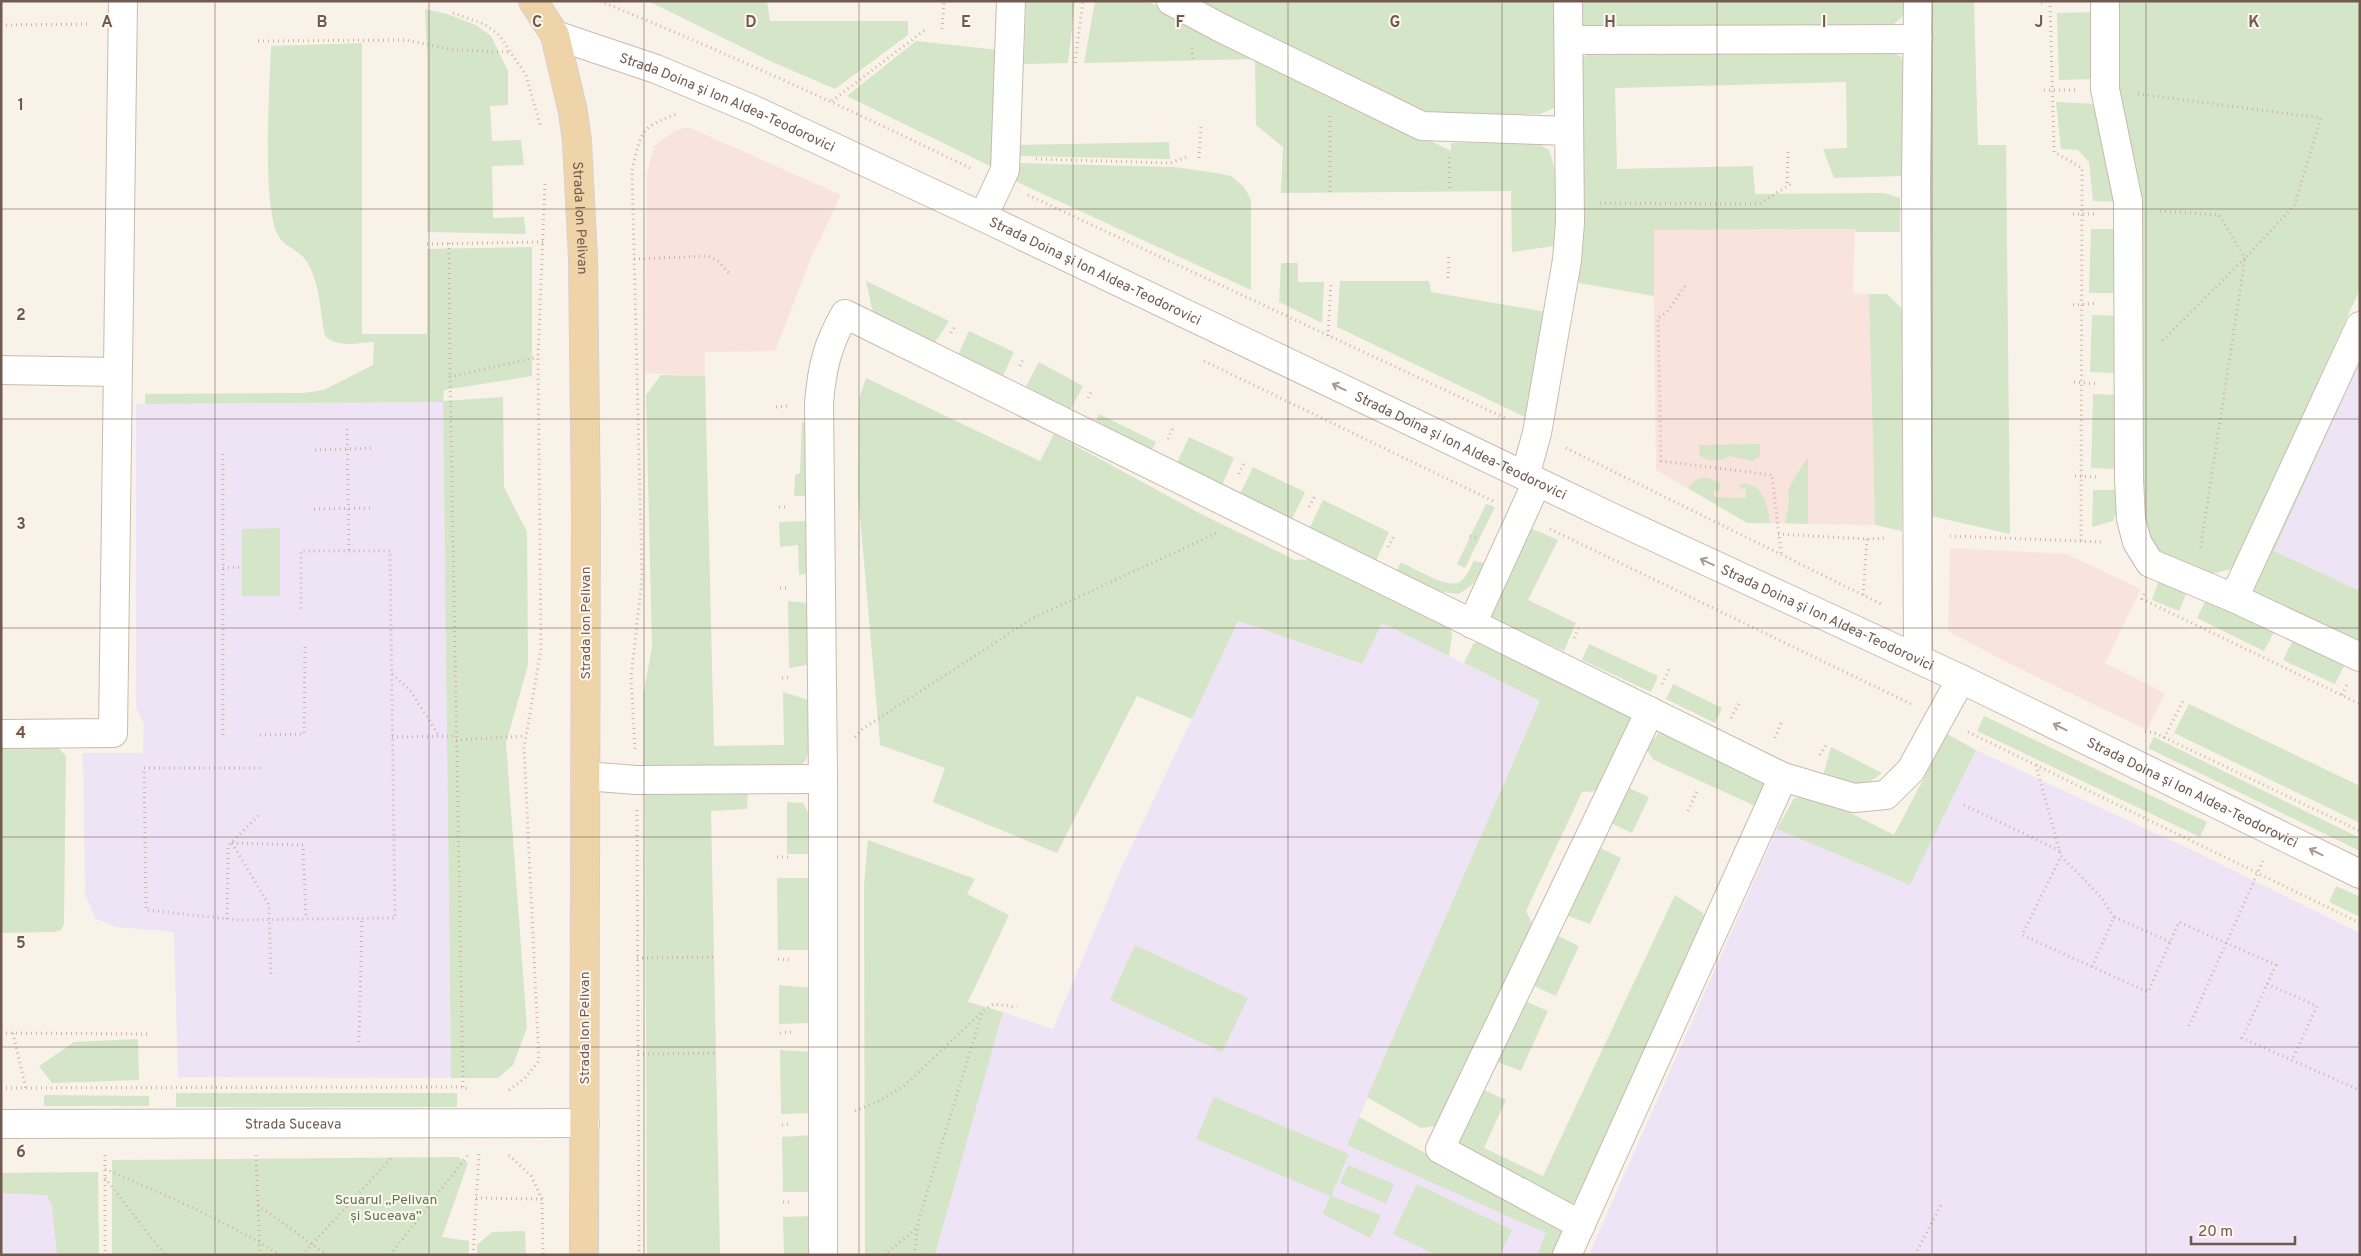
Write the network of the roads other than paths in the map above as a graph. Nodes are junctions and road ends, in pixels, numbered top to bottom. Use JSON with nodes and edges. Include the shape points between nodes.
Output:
{"nodes":[{"id":1,"x":533,"y":1,"type":"edge"},
{"id":2,"x":1011,"y":1,"type":"edge"},
{"id":3,"x":1171,"y":1,"type":"edge"},
{"id":4,"x":1568,"y":1,"type":"edge"},
{"id":5,"x":1918,"y":1,"type":"edge"},
{"id":6,"x":2106,"y":1,"type":"edge"},
{"id":7,"x":122,"y":13,"type":"edge"},
{"id":8,"x":555,"y":36,"type":"junction"},
{"id":9,"x":1918,"y":39,"type":"junction"},
{"id":10,"x":1569,"y":40,"type":"junction"},
{"id":11,"x":1569,"y":131,"type":"junction"},
{"id":12,"x":983,"y":217,"type":"junction"},
{"id":13,"x":2360,"y":326,"type":"edge"},
{"id":14,"x":1,"y":370,"type":"edge"},
{"id":15,"x":117,"y":372,"type":"junction"},
{"id":16,"x":1531,"y":479,"type":"junction"},
{"id":17,"x":2234,"y":598,"type":"junction"},
{"id":18,"x":1472,"y":624,"type":"junction"},
{"id":19,"x":2360,"y":657,"type":"edge"},
{"id":20,"x":1918,"y":658,"type":"junction"},
{"id":21,"x":1961,"y":679,"type":"junction"},
{"id":22,"x":1650,"y":711,"type":"junction"},
{"id":23,"x":1,"y":734,"type":"edge"},
{"id":24,"x":585,"y":776,"type":"junction"},
{"id":25,"x":1783,"y":777,"type":"junction"},
{"id":26,"x":823,"y":779,"type":"junction"},
{"id":27,"x":2360,"y":874,"type":"edge"},
{"id":28,"x":585,"y":1123,"type":"junction"},
{"id":29,"x":1,"y":1124,"type":"edge"},
{"id":30,"x":1581,"y":1225,"type":"junction"},
{"id":31,"x":584,"y":1255,"type":"edge"},
{"id":32,"x":823,"y":1255,"type":"edge"},
{"id":33,"x":1567,"y":1255,"type":"edge"}],
"edges":[{"from":1,"to":8,"type":"main road","name":"Strada Ion Pelivan"},
{"from":2,"to":12,"type":"street","via":[[1002,170]]},
{"from":3,"to":11,"type":"street","via":[[1422,126]]},
{"from":4,"to":10,"type":"street"},
{"from":5,"to":9,"type":"street"},
{"from":6,"to":17,"type":"street","via":[[2105,89],[2128,201],[2131,519],[2137,542],[2150,563]]},
{"from":7,"to":15,"type":"street"},
{"from":8,"to":12,"type":"street","name":"Strada Doina și Ion Aldea-Teodorovici","via":[[656,69],[746,106]]},
{"from":8,"to":24,"type":"main road","name":"Strada Ion Pelivan","via":[[576,134],[583,251]]},
{"from":9,"to":10,"type":"street"},
{"from":9,"to":20,"type":"street"},
{"from":10,"to":11,"type":"street"},
{"from":11,"to":16,"type":"street","via":[[1567,260]]},
{"from":16,"to":12,"type":"street","name":"Strada Doina și Ion Aldea-Teodorovici","one_way":true},
{"from":13,"to":17,"type":"street"},
{"from":14,"to":15,"type":"street"},
{"from":15,"to":23,"type":"street","via":[[113,733]]},
{"from":16,"to":18,"type":"street"},
{"from":20,"to":16,"type":"street","name":"Strada Doina și Ion Aldea-Teodorovici","one_way":true},
{"from":17,"to":19,"type":"street"},
{"from":18,"to":22,"type":"street"},
{"from":18,"to":26,"type":"street","via":[[845,314],[831,338],[822,367],[819,403]]},
{"from":20,"to":21,"type":"street","name":"Strada Doina și Ion Aldea-Teodorovici"},
{"from":21,"to":25,"type":"street","via":[[1911,770],[1886,795],[1854,798]]},
{"from":27,"to":21,"type":"street","name":"Strada Doina și Ion Aldea-Teodorovici","one_way":true},
{"from":22,"to":25,"type":"street"},
{"from":22,"to":30,"type":"street","via":[[1440,1149]]},
{"from":24,"to":26,"type":"street","via":[[636,780]]},
{"from":24,"to":28,"type":"main road","name":"Strada Ion Pelivan"},
{"from":25,"to":30,"type":"street"},
{"from":26,"to":32,"type":"street"},
{"from":28,"to":29,"type":"street","name":"Strada Suceava"},
{"from":28,"to":31,"type":"main road","name":"Strada Ion Pelivan"},
{"from":30,"to":33,"type":"street"}]}
